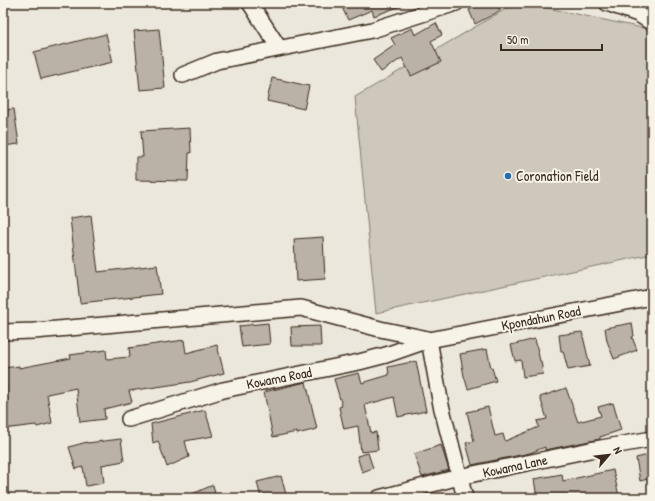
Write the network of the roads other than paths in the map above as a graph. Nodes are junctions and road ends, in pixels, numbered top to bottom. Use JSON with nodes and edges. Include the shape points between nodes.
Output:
{"nodes":[{"id":1,"x":250,"y":3,"type":"edge"},
{"id":2,"x":456,"y":3,"type":"edge"},
{"id":3,"x":606,"y":3,"type":"edge"},
{"id":4,"x":652,"y":23,"type":"edge"},
{"id":5,"x":279,"y":48,"type":"junction"},
{"id":6,"x":183,"y":75,"type":"dead end"},
{"id":7,"x":652,"y":297,"type":"edge"},
{"id":8,"x":3,"y":332,"type":"edge"},
{"id":9,"x":429,"y":340,"type":"junction"},
{"id":10,"x":129,"y":419,"type":"dead end"},
{"id":11,"x":652,"y":440,"type":"edge"},
{"id":12,"x":459,"y":477,"type":"junction"},
{"id":13,"x":379,"y":498,"type":"edge"},
{"id":14,"x":465,"y":498,"type":"edge"}],
"edges":[{"from":1,"to":5,"type":"street"},
{"from":2,"to":5,"type":"street","via":[[372,30]]},
{"from":3,"to":4,"type":"street","via":[[638,14]]},
{"from":5,"to":6,"type":"street","via":[[217,60]]},
{"from":7,"to":9,"type":"street","name":"Kpondahun Road"},
{"from":8,"to":9,"type":"street","via":[[301,308]]},
{"from":9,"to":10,"type":"street","name":"Kowama Road","via":[[359,362],[223,390]]},
{"from":9,"to":12,"type":"street","via":[[441,405]]},
{"from":11,"to":12,"type":"street","name":"Kowama Lane"},
{"from":12,"to":13,"type":"street","name":"Kowama Lane"},
{"from":12,"to":14,"type":"street"}]}
